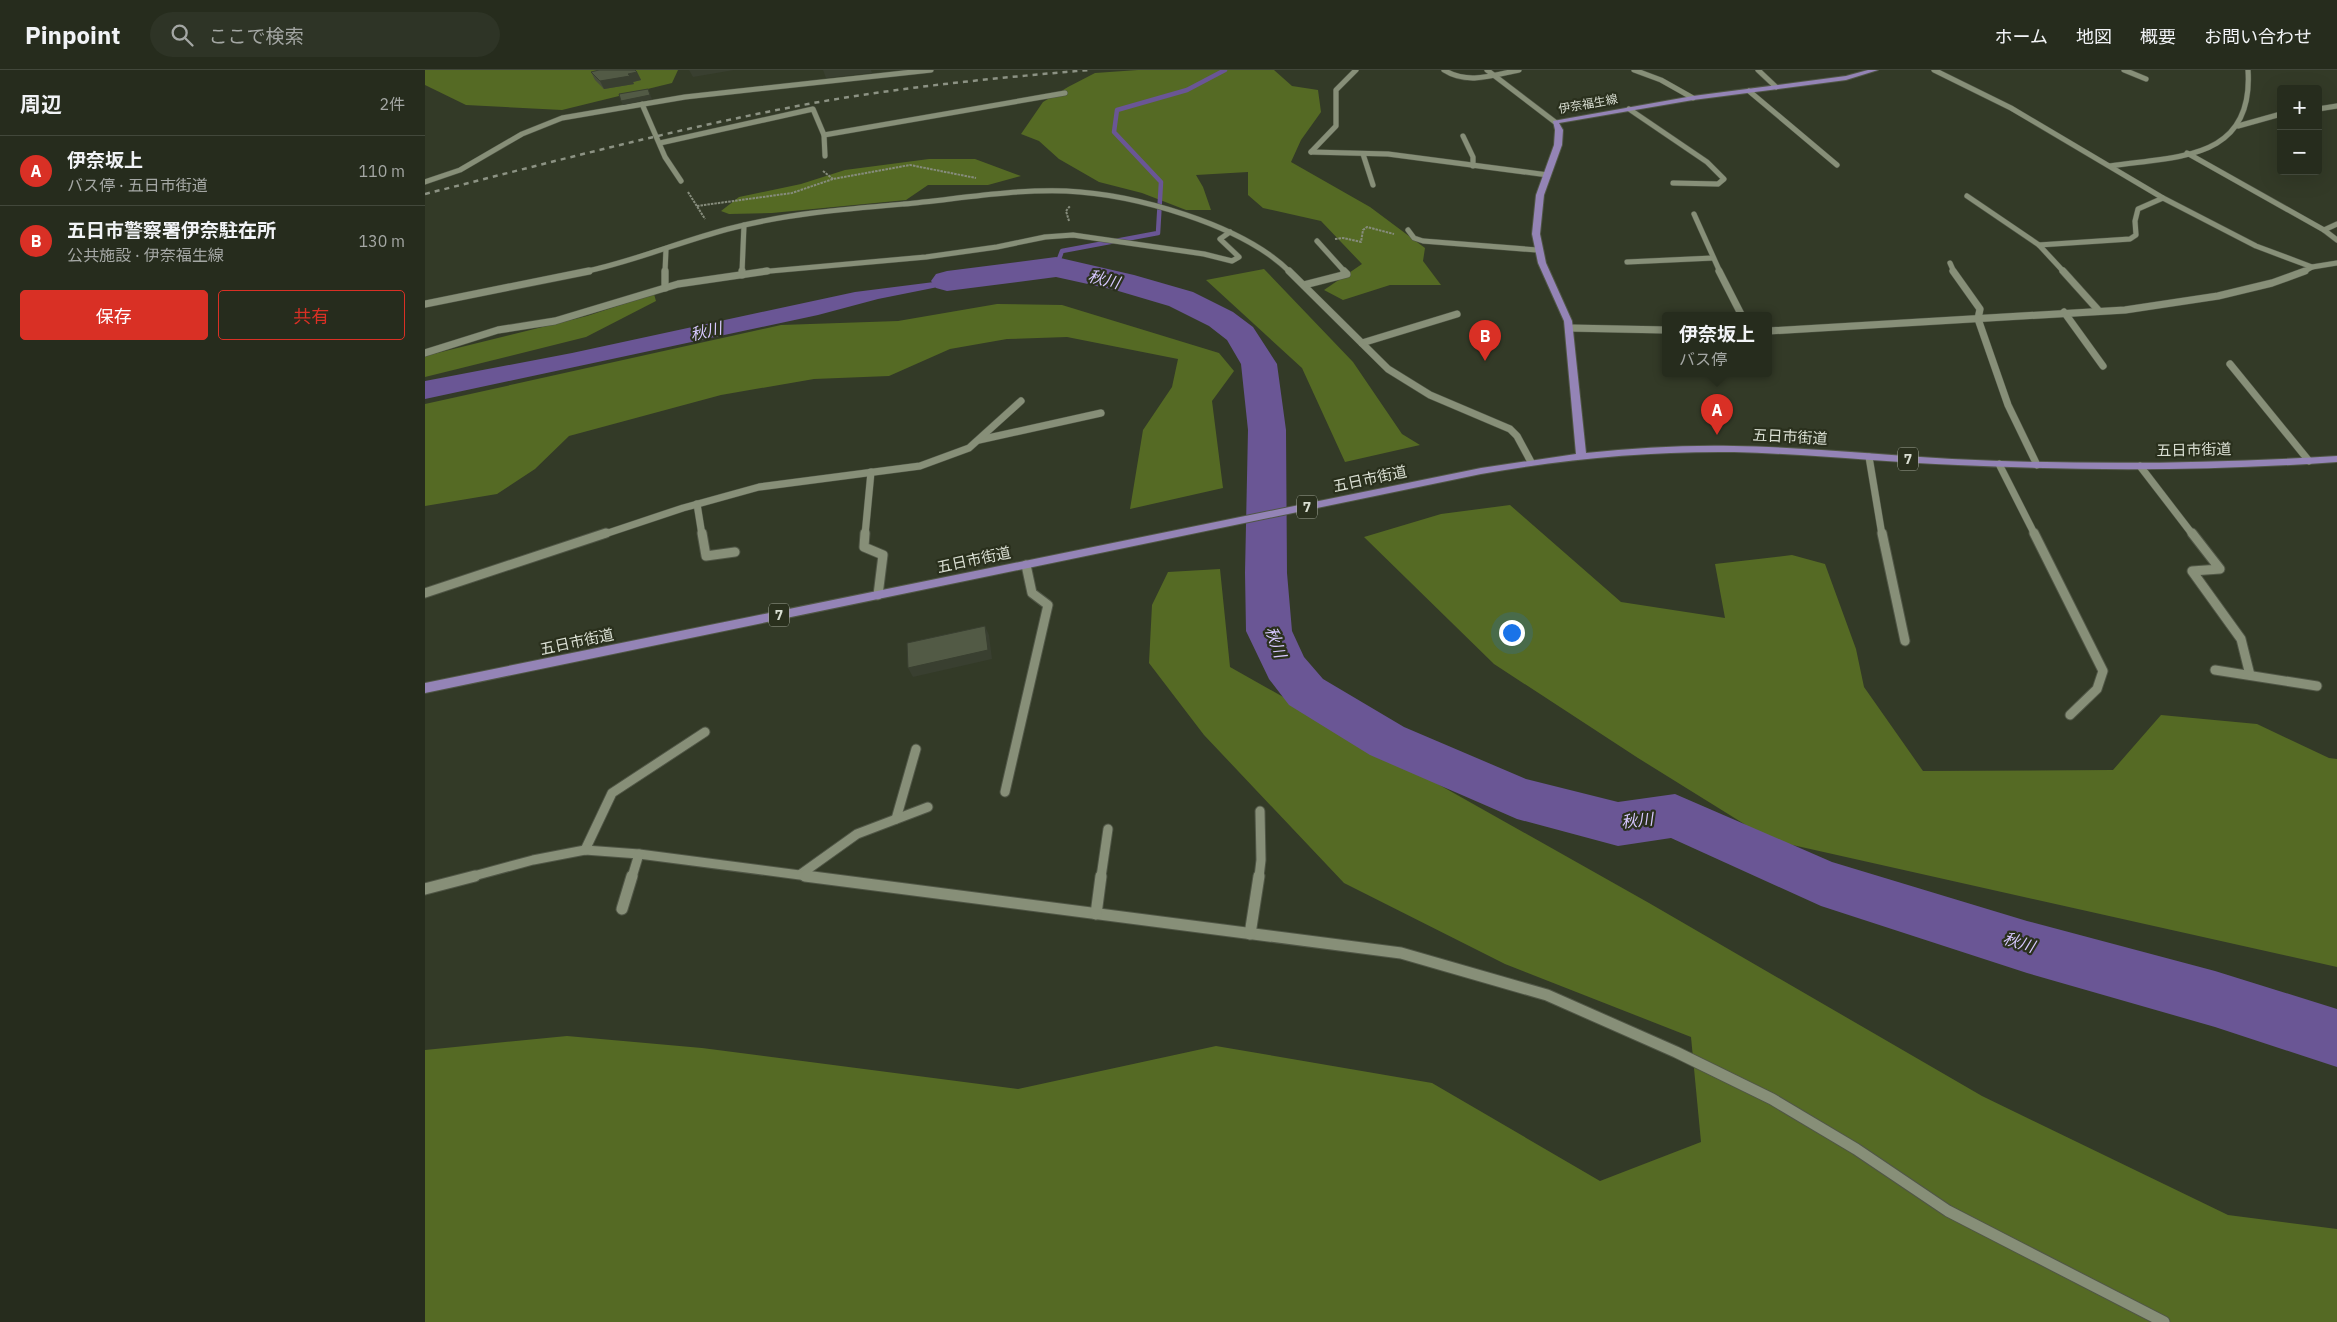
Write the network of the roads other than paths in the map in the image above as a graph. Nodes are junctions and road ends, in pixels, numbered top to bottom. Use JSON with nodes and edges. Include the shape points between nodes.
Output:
{"nodes":[{"id":1,"x":931,"y":70,"type":"edge"},
{"id":2,"x":1356,"y":70,"type":"edge"},
{"id":3,"x":1444,"y":70,"type":"edge"},
{"id":4,"x":1487,"y":70,"type":"edge"},
{"id":5,"x":1519,"y":70,"type":"edge"},
{"id":6,"x":1635,"y":70,"type":"edge"},
{"id":7,"x":1758,"y":70,"type":"edge"},
{"id":8,"x":1875,"y":70,"type":"edge"},
{"id":9,"x":1934,"y":70,"type":"edge"},
{"id":10,"x":2124,"y":70,"type":"edge"},
{"id":11,"x":2248,"y":70,"type":"edge"},
{"id":12,"x":1493,"y":75,"type":"junction"},
{"id":13,"x":2146,"y":79,"type":"dead end"},
{"id":14,"x":1776,"y":87,"type":"junction"},
{"id":15,"x":1749,"y":91,"type":"junction"},
{"id":16,"x":1065,"y":93,"type":"dead end"},
{"id":17,"x":1693,"y":98,"type":"junction"},
{"id":18,"x":642,"y":104,"type":"junction"},
{"id":19,"x":2337,"y":106,"type":"edge"},
{"id":20,"x":2322,"y":108,"type":"edge"},
{"id":21,"x":1629,"y":110,"type":"junction"},
{"id":22,"x":2277,"y":115,"type":"edge"},
{"id":23,"x":1555,"y":122,"type":"junction"},
{"id":24,"x":2238,"y":126,"type":"junction"},
{"id":25,"x":824,"y":135,"type":"junction"},
{"id":26,"x":1463,"y":136,"type":"dead end"},
{"id":27,"x":660,"y":143,"type":"junction"},
{"id":28,"x":2187,"y":153,"type":"junction"},
{"id":29,"x":1363,"y":154,"type":"junction"},
{"id":30,"x":825,"y":156,"type":"dead end"},
{"id":31,"x":1837,"y":165,"type":"dead end"},
{"id":32,"x":1473,"y":166,"type":"junction"},
{"id":33,"x":2110,"y":166,"type":"junction"},
{"id":34,"x":1548,"y":174,"type":"junction"},
{"id":35,"x":425,"y":182,"type":"edge"},
{"id":36,"x":681,"y":182,"type":"road end"},
{"id":37,"x":1673,"y":183,"type":"dead end"},
{"id":38,"x":1373,"y":185,"type":"dead end"},
{"id":39,"x":1967,"y":196,"type":"dead end"},
{"id":40,"x":2163,"y":198,"type":"junction"},
{"id":41,"x":1694,"y":214,"type":"dead end"},
{"id":42,"x":2337,"y":224,"type":"edge"},
{"id":43,"x":744,"y":225,"type":"junction"},
{"id":44,"x":2323,"y":230,"type":"junction"},
{"id":45,"x":1230,"y":232,"type":"junction"},
{"id":46,"x":1410,"y":233,"type":"road end"},
{"id":47,"x":2337,"y":240,"type":"edge"},
{"id":48,"x":1317,"y":241,"type":"road end"},
{"id":49,"x":2039,"y":245,"type":"junction"},
{"id":50,"x":666,"y":249,"type":"junction"},
{"id":51,"x":1537,"y":250,"type":"junction"},
{"id":52,"x":1713,"y":258,"type":"junction"},
{"id":53,"x":1627,"y":262,"type":"dead end"},
{"id":54,"x":1950,"y":263,"type":"dead end"},
{"id":55,"x":2337,"y":263,"type":"edge"},
{"id":56,"x":2312,"y":267,"type":"junction"},
{"id":57,"x":742,"y":275,"type":"junction"},
{"id":58,"x":1304,"y":285,"type":"junction"},
{"id":59,"x":665,"y":288,"type":"junction"},
{"id":60,"x":425,"y":304,"type":"edge"},
{"id":61,"x":2099,"y":311,"type":"junction"},
{"id":62,"x":1740,"y":312,"type":"edge"},
{"id":63,"x":2064,"y":312,"type":"junction"},
{"id":64,"x":1457,"y":314,"type":"dead end"},
{"id":65,"x":1978,"y":319,"type":"junction"},
{"id":66,"x":1569,"y":328,"type":"junction"},
{"id":67,"x":1662,"y":330,"type":"edge"},
{"id":68,"x":1772,"y":331,"type":"edge"},
{"id":69,"x":1362,"y":343,"type":"junction"},
{"id":70,"x":425,"y":354,"type":"edge"},
{"id":71,"x":2230,"y":364,"type":"dead end"},
{"id":72,"x":2103,"y":366,"type":"dead end"},
{"id":73,"x":1021,"y":400,"type":"dead end"},
{"id":74,"x":1101,"y":413,"type":"dead end"},
{"id":75,"x":977,"y":441,"type":"junction"},
{"id":76,"x":1581,"y":455,"type":"junction"},
{"id":77,"x":1869,"y":457,"type":"junction"},
{"id":78,"x":2337,"y":459,"type":"edge"},
{"id":79,"x":2309,"y":461,"type":"junction"},
{"id":80,"x":1531,"y":462,"type":"junction"},
{"id":81,"x":1999,"y":464,"type":"junction"},
{"id":82,"x":2037,"y":465,"type":"junction"},
{"id":83,"x":2140,"y":466,"type":"junction"},
{"id":84,"x":871,"y":472,"type":"junction"},
{"id":85,"x":697,"y":504,"type":"junction"},
{"id":86,"x":735,"y":552,"type":"dead end"},
{"id":87,"x":1026,"y":565,"type":"junction"},
{"id":88,"x":425,"y":594,"type":"edge"},
{"id":89,"x":878,"y":595,"type":"junction"},
{"id":90,"x":1905,"y":640,"type":"dead end"},
{"id":91,"x":2215,"y":670,"type":"dead end"},
{"id":92,"x":2250,"y":675,"type":"junction"},
{"id":93,"x":2317,"y":686,"type":"dead end"},
{"id":94,"x":425,"y":688,"type":"edge"},
{"id":95,"x":2069,"y":715,"type":"dead end"},
{"id":96,"x":705,"y":732,"type":"dead end"},
{"id":97,"x":916,"y":749,"type":"dead end"},
{"id":98,"x":1005,"y":792,"type":"dead end"},
{"id":99,"x":928,"y":807,"type":"dead end"},
{"id":100,"x":1260,"y":811,"type":"dead end"},
{"id":101,"x":896,"y":819,"type":"junction"},
{"id":102,"x":1108,"y":829,"type":"dead end"},
{"id":103,"x":585,"y":850,"type":"junction"},
{"id":104,"x":639,"y":854,"type":"junction"},
{"id":105,"x":801,"y":874,"type":"junction"},
{"id":106,"x":425,"y":889,"type":"edge"},
{"id":107,"x":623,"y":909,"type":"dead end"},
{"id":108,"x":1096,"y":914,"type":"junction"},
{"id":109,"x":1250,"y":934,"type":"junction"},
{"id":110,"x":2164,"y":1322,"type":"edge"}],
"edges":[{"from":1,"to":18,"type":"street"},
{"from":2,"to":29,"type":"street","via":[[1336,90],[1336,126],[1311,152]]},
{"from":3,"to":12,"type":"street","via":[[1456,78]]},
{"from":4,"to":12,"type":"street"},
{"from":5,"to":12,"type":"street"},
{"from":6,"to":17,"type":"street"},
{"from":7,"to":14,"type":"street"},
{"from":8,"to":14,"type":"main road","name":"伊奈福生線","via":[[1846,78]]},
{"from":9,"to":33,"type":"street","via":[[2011,108]]},
{"from":10,"to":13,"type":"street"},
{"from":11,"to":24,"type":"street","via":[[2245,103]]},
{"from":12,"to":23,"type":"street"},
{"from":14,"to":15,"type":"main road","name":"伊奈福生線"},
{"from":15,"to":17,"type":"main road","name":"伊奈福生線"},
{"from":15,"to":31,"type":"street"},
{"from":16,"to":25,"type":"street"},
{"from":17,"to":21,"type":"main road","name":"伊奈福生線"},
{"from":18,"to":27,"type":"street"},
{"from":18,"to":35,"type":"street","via":[[547,123],[460,170]]},
{"from":19,"to":20,"type":"street"},
{"from":21,"to":23,"type":"main road","name":"伊奈福生線"},
{"from":21,"to":37,"type":"street","via":[[1707,162],[1724,179],[1718,184]]},
{"from":22,"to":24,"type":"street"},
{"from":23,"to":34,"type":"main road","name":"伊奈福生線","via":[[1559,130],[1558,145]]},
{"from":24,"to":28,"type":"street","via":[[2228,137],[2211,147]]},
{"from":25,"to":27,"type":"street","via":[[813,109]]},
{"from":25,"to":30,"type":"street"},
{"from":26,"to":32,"type":"street","via":[[1473,156]]},
{"from":27,"to":36,"type":"street"},
{"from":28,"to":33,"type":"street"},
{"from":28,"to":44,"type":"street"},
{"from":29,"to":32,"type":"street"},
{"from":29,"to":38,"type":"street"},
{"from":32,"to":34,"type":"street"},
{"from":33,"to":40,"type":"street"},
{"from":34,"to":51,"type":"main road","name":"伊奈福生線","via":[[1537,215]]},
{"from":39,"to":49,"type":"street"},
{"from":40,"to":49,"type":"street","via":[[2138,209],[2136,235],[2130,239]]},
{"from":40,"to":56,"type":"street","via":[[2256,246]]},
{"from":41,"to":52,"type":"street"},
{"from":42,"to":44,"type":"street"},
{"from":43,"to":45,"type":"street","via":[[828,211],[1065,191],[1129,199]]},
{"from":43,"to":50,"type":"street"},
{"from":43,"to":57,"type":"street"},
{"from":44,"to":47,"type":"street"},
{"from":45,"to":57,"type":"street","via":[[1220,239],[1237,253],[1239,257],[1232,261],[1073,235],[926,257]]},
{"from":45,"to":58,"type":"street","via":[[1271,255]]},
{"from":46,"to":51,"type":"street","via":[[1423,241]]},
{"from":48,"to":58,"type":"street","via":[[1347,274]]},
{"from":49,"to":61,"type":"street"},
{"from":50,"to":59,"type":"street"},
{"from":50,"to":60,"type":"street","via":[[602,268]]},
{"from":51,"to":66,"type":"main road","name":"伊奈福生線"},
{"from":52,"to":53,"type":"street"},
{"from":52,"to":62,"type":"street"},
{"from":54,"to":65,"type":"street","via":[[1957,279],[1980,309]]},
{"from":55,"to":56,"type":"street"},
{"from":56,"to":61,"type":"street","via":[[2272,283],[2218,296]]},
{"from":57,"to":59,"type":"street"},
{"from":58,"to":69,"type":"street"},
{"from":59,"to":70,"type":"street","via":[[555,321],[498,330]]},
{"from":61,"to":63,"type":"street"},
{"from":63,"to":65,"type":"street"},
{"from":63,"to":72,"type":"street"},
{"from":64,"to":69,"type":"street"},
{"from":65,"to":68,"type":"street"},
{"from":65,"to":82,"type":"street","via":[[2008,405]]},
{"from":66,"to":67,"type":"street"},
{"from":66,"to":76,"type":"main road","name":"伊奈福生線"},
{"from":69,"to":80,"type":"street","via":[[1388,369],[1414,386],[1510,429]]},
{"from":71,"to":79,"type":"street"},
{"from":73,"to":75,"type":"street"},
{"from":74,"to":75,"type":"street"},
{"from":75,"to":84,"type":"street","via":[[969,448],[920,466]]},
{"from":76,"to":77,"type":"main road","name":"五日市街道","number":"7","via":[[1736,449]]},
{"from":76,"to":80,"type":"main road","name":"五日市街道","number":"7"},
{"from":77,"to":81,"type":"main road","name":"五日市街道","number":"7"},
{"from":77,"to":90,"type":"street","via":[[1885,553]]},
{"from":78,"to":79,"type":"main road","name":"五日市街道","number":"7"},
{"from":79,"to":83,"type":"main road","name":"五日市街道","number":"7"},
{"from":80,"to":87,"type":"main road","name":"五日市街道","number":"7"},
{"from":81,"to":82,"type":"main road","name":"五日市街道","number":"7"},
{"from":81,"to":95,"type":"street","via":[[2103,671],[2097,689]]},
{"from":82,"to":83,"type":"main road","name":"五日市街道","number":"7"},
{"from":83,"to":92,"type":"street","via":[[2220,569],[2192,571],[2241,639]]},
{"from":84,"to":85,"type":"street","via":[[759,487]]},
{"from":84,"to":89,"type":"street","via":[[864,547],[883,555]]},
{"from":85,"to":86,"type":"street","via":[[706,556]]},
{"from":85,"to":88,"type":"street"},
{"from":87,"to":89,"type":"main road","name":"五日市街道","number":"7"},
{"from":87,"to":98,"type":"street","via":[[1032,593],[1048,605]]},
{"from":89,"to":94,"type":"main road","name":"五日市街道","number":"7"},
{"from":91,"to":92,"type":"street"},
{"from":92,"to":93,"type":"street"},
{"from":96,"to":103,"type":"street","via":[[612,793]]},
{"from":97,"to":101,"type":"street"},
{"from":99,"to":101,"type":"street"},
{"from":100,"to":109,"type":"street","via":[[1261,860]]},
{"from":101,"to":105,"type":"street","via":[[857,834]]},
{"from":102,"to":108,"type":"street"},
{"from":103,"to":104,"type":"street"},
{"from":103,"to":106,"type":"street","via":[[533,860]]},
{"from":104,"to":105,"type":"street"},
{"from":104,"to":107,"type":"street"},
{"from":105,"to":108,"type":"street"},
{"from":108,"to":109,"type":"street"},
{"from":109,"to":110,"type":"street","via":[[1401,953],[1547,995],[1773,1099],[1856,1149],[1948,1211]]}]}
